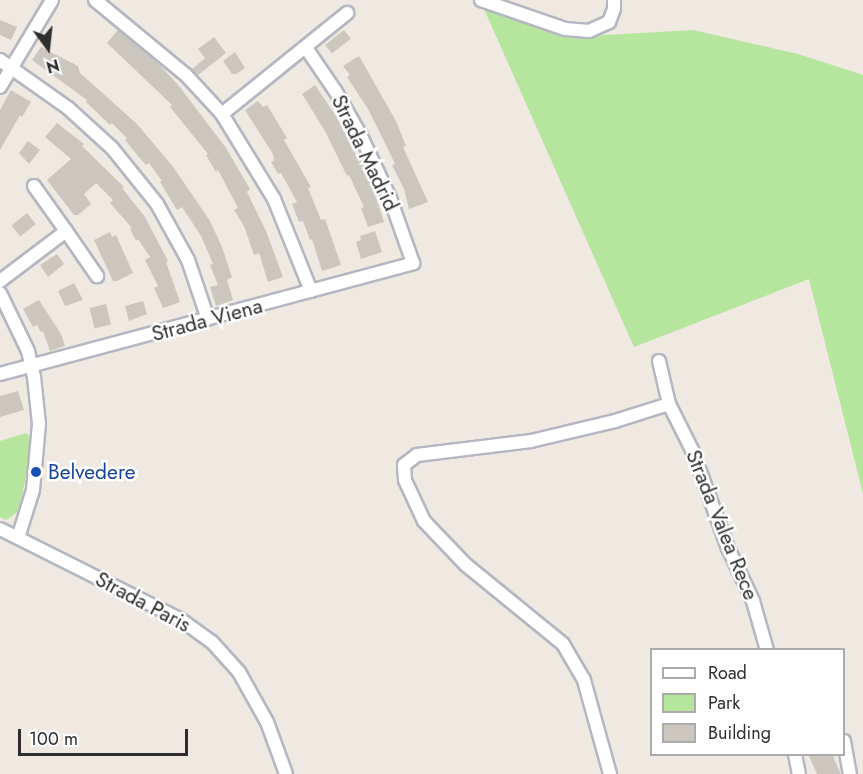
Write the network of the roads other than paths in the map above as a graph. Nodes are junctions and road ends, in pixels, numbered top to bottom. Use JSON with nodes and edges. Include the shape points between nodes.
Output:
{"nodes":[{"id":1,"x":52,"y":0,"type":"edge"},
{"id":2,"x":95,"y":0,"type":"edge"},
{"id":3,"x":482,"y":0,"type":"edge"},
{"id":4,"x":614,"y":0,"type":"edge"},
{"id":5,"x":347,"y":13,"type":"dead end"},
{"id":6,"x":306,"y":48,"type":"junction"},
{"id":7,"x":0,"y":60,"type":"edge"},
{"id":8,"x":12,"y":66,"type":"junction"},
{"id":9,"x":0,"y":87,"type":"edge"},
{"id":10,"x":222,"y":114,"type":"junction"},
{"id":11,"x":34,"y":186,"type":"dead end"},
{"id":12,"x":66,"y":231,"type":"junction"},
{"id":13,"x":413,"y":263,"type":"joint"},
{"id":14,"x":97,"y":276,"type":"dead end"},
{"id":15,"x":0,"y":281,"type":"edge"},
{"id":16,"x":311,"y":291,"type":"junction"},
{"id":17,"x":0,"y":293,"type":"edge"},
{"id":18,"x":208,"y":320,"type":"junction"},
{"id":19,"x":659,"y":361,"type":"dead end"},
{"id":20,"x":32,"y":366,"type":"junction"},
{"id":21,"x":0,"y":374,"type":"edge"},
{"id":22,"x":669,"y":404,"type":"junction"},
{"id":23,"x":0,"y":529,"type":"edge"},
{"id":24,"x":18,"y":538,"type":"junction"},
{"id":25,"x":766,"y":648,"type":"edge"},
{"id":26,"x":845,"y":750,"type":"edge"},
{"id":27,"x":795,"y":756,"type":"edge"},
{"id":28,"x":286,"y":774,"type":"edge"},
{"id":29,"x":610,"y":774,"type":"edge"},
{"id":30,"x":799,"y":774,"type":"edge"},
{"id":31,"x":850,"y":774,"type":"edge"}],
"edges":[{"from":1,"to":8,"type":"street"},
{"from":2,"to":10,"type":"street","via":[[186,75]]},
{"from":3,"to":4,"type":"street","via":[[566,29],[589,31],[609,22]]},
{"from":5,"to":6,"type":"street"},
{"from":6,"to":10,"type":"street"},
{"from":6,"to":13,"type":"street","name":"Strada Madrid","via":[[361,136],[390,198]]},
{"from":7,"to":8,"type":"street"},
{"from":8,"to":9,"type":"street"},
{"from":8,"to":18,"type":"street","via":[[68,108],[112,148],[157,204],[188,261]]},
{"from":10,"to":16,"type":"street","via":[[274,199]]},
{"from":11,"to":12,"type":"street"},
{"from":12,"to":14,"type":"street"},
{"from":12,"to":15,"type":"street"},
{"from":13,"to":16,"type":"street","name":"Strada Viena"},
{"from":16,"to":18,"type":"street","name":"Strada Viena"},
{"from":17,"to":20,"type":"street","via":[[22,335]]},
{"from":18,"to":20,"type":"street","name":"Strada Viena"},
{"from":19,"to":22,"type":"street","name":"Strada Valea Rece"},
{"from":20,"to":21,"type":"street","name":"Strada Viena"},
{"from":20,"to":24,"type":"street","via":[[39,424],[37,460],[33,490]]},
{"from":22,"to":25,"type":"street","name":"Strada Valea Rece","via":[[698,463],[728,548],[753,601]]},
{"from":22,"to":29,"type":"street","via":[[531,441],[417,456],[404,465],[405,480],[424,521],[466,565],[564,644],[584,680]]},
{"from":23,"to":24,"type":"street","name":"Strada Paris"},
{"from":24,"to":28,"type":"street","name":"Strada Paris","via":[[180,619],[212,642],[238,672],[267,722]]},
{"from":26,"to":31,"type":"street"},
{"from":27,"to":30,"type":"street"}]}
